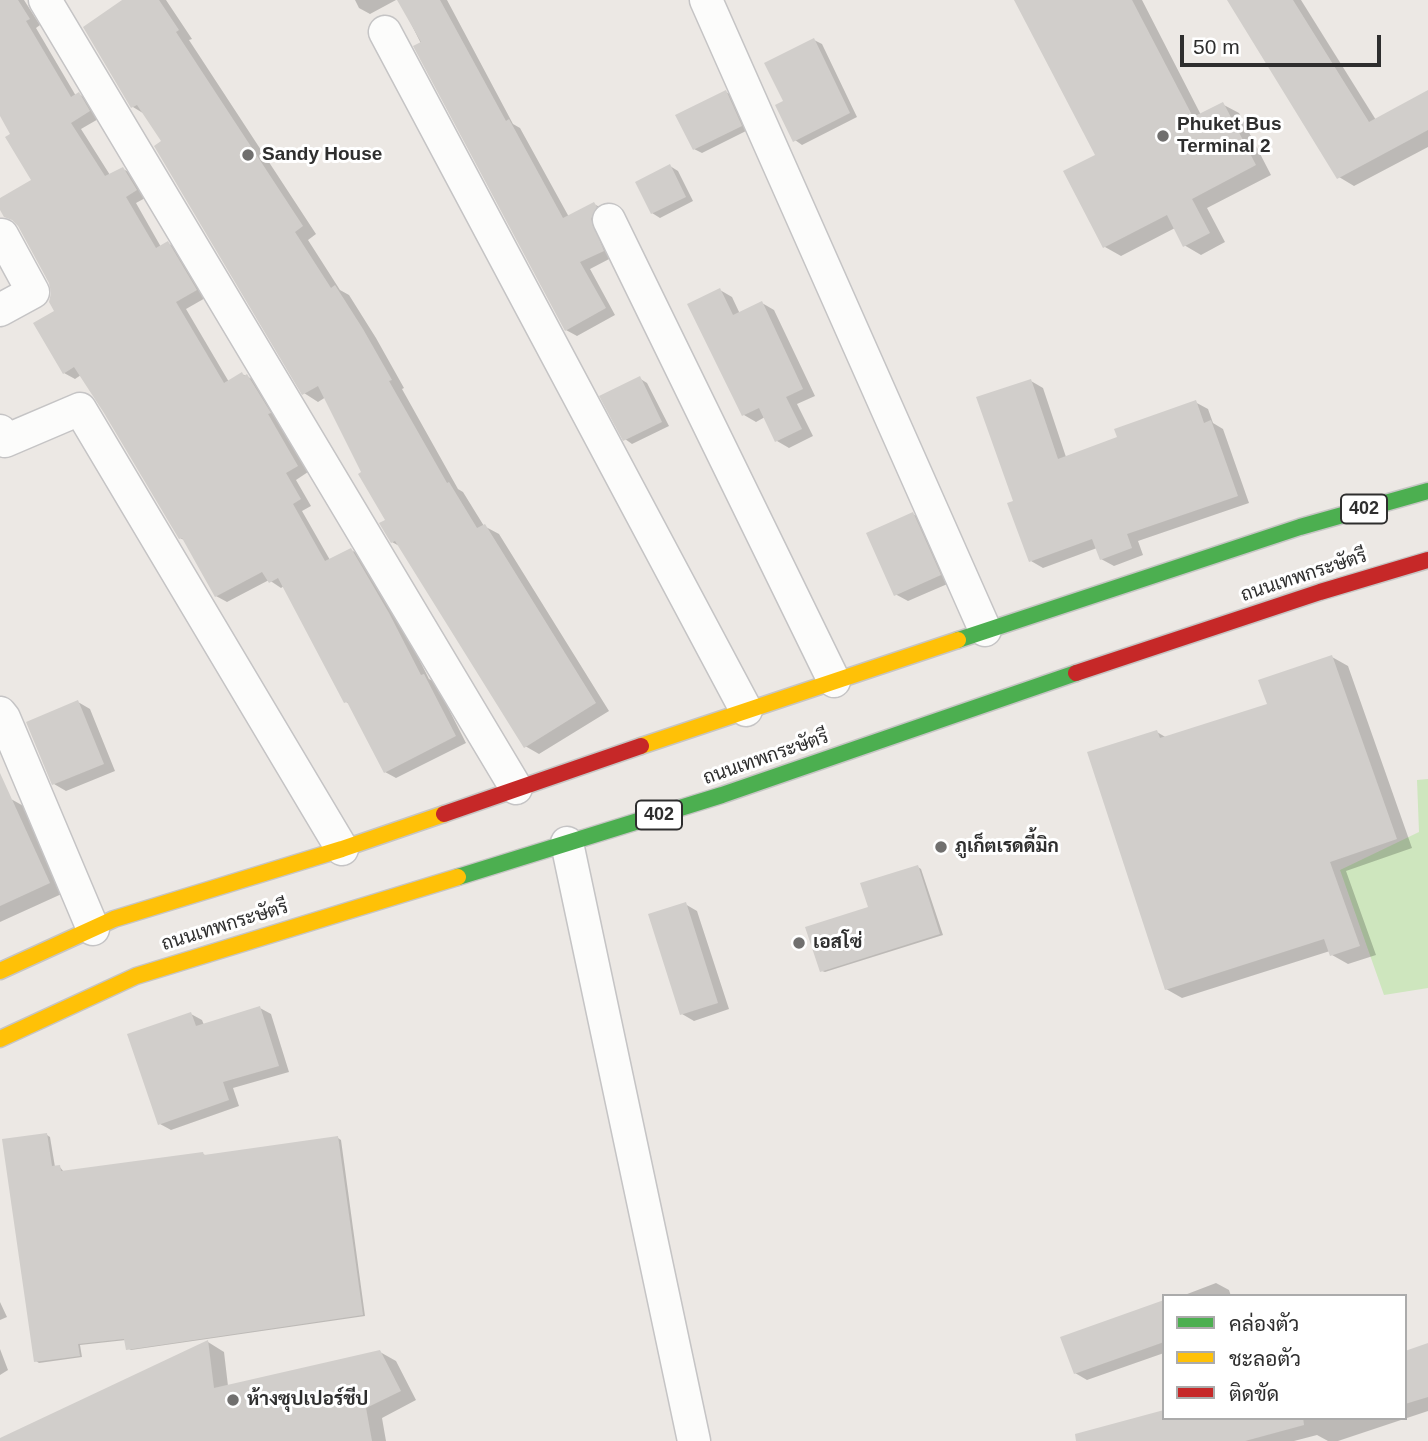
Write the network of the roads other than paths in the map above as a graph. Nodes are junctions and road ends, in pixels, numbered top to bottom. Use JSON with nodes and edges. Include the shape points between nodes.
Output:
{"nodes":[{"id":1,"x":45,"y":0,"type":"edge"},
{"id":2,"x":706,"y":0,"type":"edge"},
{"id":3,"x":385,"y":32,"type":"dead end"},
{"id":4,"x":610,"y":220,"type":"dead end"},
{"id":5,"x":2,"y":235,"type":"dead end"},
{"id":6,"x":0,"y":310,"type":"edge"},
{"id":7,"x":0,"y":431,"type":"edge"},
{"id":8,"x":1428,"y":491,"type":"edge"},
{"id":9,"x":1428,"y":559,"type":"edge"},
{"id":10,"x":985,"y":630,"type":"junction"},
{"id":11,"x":834,"y":681,"type":"junction"},
{"id":12,"x":746,"y":710,"type":"junction"},
{"id":13,"x":0,"y":713,"type":"edge"},
{"id":14,"x":516,"y":788,"type":"junction"},
{"id":15,"x":567,"y":843,"type":"junction"},
{"id":16,"x":342,"y":849,"type":"junction"},
{"id":17,"x":93,"y":929,"type":"junction"},
{"id":18,"x":0,"y":971,"type":"edge"},
{"id":19,"x":0,"y":1039,"type":"edge"},
{"id":20,"x":694,"y":1441,"type":"edge"}],
"edges":[{"from":1,"to":14,"type":"street"},
{"from":2,"to":10,"type":"street"},
{"from":3,"to":12,"type":"street"},
{"from":4,"to":11,"type":"street"},
{"from":5,"to":6,"type":"street","via":[[33,292]]},
{"from":7,"to":16,"type":"street","via":[[5,441],[80,409]]},
{"from":8,"to":10,"type":"main road","name":"ถนนเทพกระษัตรี","number":"402","via":[[1300,527]]},
{"from":9,"to":15,"type":"main road","name":"ถนนเทพกระษัตรี","number":"402"},
{"from":10,"to":11,"type":"main road","name":"ถนนเทพกระษัตรี","number":"402"},
{"from":11,"to":12,"type":"main road","name":"ถนนเทพกระษัตรี","number":"402"},
{"from":12,"to":14,"type":"main road","name":"ถนนเทพกระษัตรี","number":"402"},
{"from":13,"to":17,"type":"street"},
{"from":14,"to":16,"type":"main road","name":"ถนนเทพกระษัตรี","number":"402"},
{"from":15,"to":19,"type":"main road","name":"ถนนเทพกระษัตรี","number":"402","via":[[136,976]]},
{"from":15,"to":20,"type":"street"},
{"from":16,"to":17,"type":"main road","name":"ถนนเทพกระษัตรี","number":"402"},
{"from":17,"to":18,"type":"main road","name":"ถนนเทพกระษัตรี","number":"402"}]}
